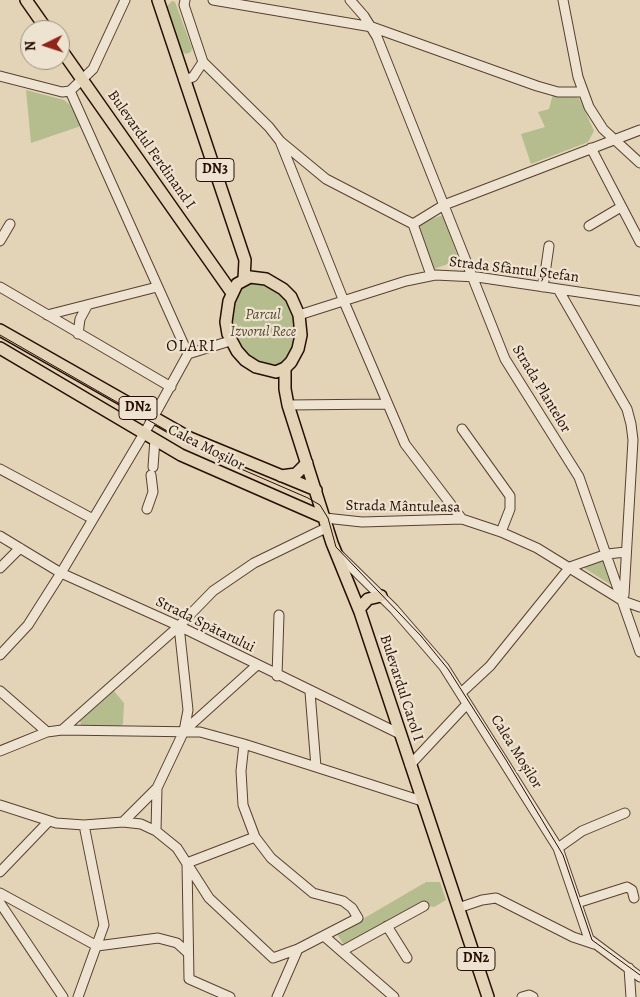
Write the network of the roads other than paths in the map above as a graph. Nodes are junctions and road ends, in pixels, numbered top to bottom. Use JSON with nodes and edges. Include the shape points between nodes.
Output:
{"nodes":[{"id":1,"x":26,"y":0,"type":"edge"},
{"id":2,"x":125,"y":0,"type":"edge"},
{"id":3,"x":158,"y":0,"type":"edge"},
{"id":4,"x":184,"y":0,"type":"edge"},
{"id":5,"x":213,"y":0,"type":"edge"},
{"id":6,"x":350,"y":0,"type":"edge"},
{"id":7,"x":563,"y":0,"type":"edge"},
{"id":8,"x":40,"y":20,"type":"edge"},
{"id":9,"x":372,"y":27,"type":"junction"},
{"id":10,"x":70,"y":62,"type":"edge"},
{"id":11,"x":203,"y":62,"type":"junction"},
{"id":12,"x":0,"y":76,"type":"edge"},
{"id":13,"x":83,"y":80,"type":"junction"},
{"id":14,"x":184,"y":80,"type":"junction"},
{"id":15,"x":70,"y":91,"type":"junction"},
{"id":16,"x":582,"y":92,"type":"junction"},
{"id":17,"x":640,"y":130,"type":"edge"},
{"id":18,"x":613,"y":139,"type":"junction"},
{"id":19,"x":280,"y":141,"type":"junction"},
{"id":20,"x":591,"y":148,"type":"junction"},
{"id":21,"x":640,"y":164,"type":"edge"},
{"id":22,"x":315,"y":172,"type":"junction"},
{"id":23,"x":298,"y":180,"type":"junction"},
{"id":24,"x":444,"y":205,"type":"junction"},
{"id":25,"x":621,"y":207,"type":"junction"},
{"id":26,"x":10,"y":224,"type":"dead end"},
{"id":27,"x":413,"y":224,"type":"junction"},
{"id":28,"x":588,"y":226,"type":"dead end"},
{"id":29,"x":0,"y":241,"type":"edge"},
{"id":30,"x":640,"y":242,"type":"edge"},
{"id":31,"x":548,"y":246,"type":"dead end"},
{"id":32,"x":244,"y":260,"type":"junction"},
{"id":33,"x":218,"y":270,"type":"junction"},
{"id":34,"x":430,"y":275,"type":"junction"},
{"id":35,"x":470,"y":276,"type":"junction"},
{"id":36,"x":259,"y":277,"type":"junction"},
{"id":37,"x":243,"y":280,"type":"junction"},
{"id":38,"x":0,"y":287,"type":"edge"},
{"id":39,"x":157,"y":287,"type":"junction"},
{"id":40,"x":543,"y":287,"type":"junction"},
{"id":41,"x":558,"y":289,"type":"junction"},
{"id":42,"x":232,"y":293,"type":"junction"},
{"id":43,"x":344,"y":301,"type":"junction"},
{"id":44,"x":640,"y":301,"type":"edge"},
{"id":45,"x":87,"y":306,"type":"junction"},
{"id":46,"x":47,"y":315,"type":"junction"},
{"id":47,"x":299,"y":315,"type":"junction"},
{"id":48,"x":0,"y":330,"type":"edge"},
{"id":49,"x":78,"y":334,"type":"junction"},
{"id":50,"x":230,"y":341,"type":"junction"},
{"id":51,"x":0,"y":348,"type":"edge"},
{"id":52,"x":188,"y":354,"type":"junction"},
{"id":53,"x":281,"y":370,"type":"junction"},
{"id":54,"x":171,"y":387,"type":"junction"},
{"id":55,"x":386,"y":404,"type":"junction"},
{"id":56,"x":288,"y":405,"type":"junction"},
{"id":57,"x":154,"y":417,"type":"junction"},
{"id":58,"x":462,"y":430,"type":"dead end"},
{"id":59,"x":145,"y":433,"type":"junction"},
{"id":60,"x":155,"y":439,"type":"junction"},
{"id":61,"x":636,"y":440,"type":"edge"},
{"id":62,"x":307,"y":463,"type":"junction"},
{"id":63,"x":0,"y":469,"type":"edge"},
{"id":64,"x":282,"y":476,"type":"junction"},
{"id":65,"x":316,"y":490,"type":"junction"},
{"id":66,"x":148,"y":509,"type":"dead end"},
{"id":67,"x":93,"y":519,"type":"junction"},
{"id":68,"x":462,"y":519,"type":"junction"},
{"id":69,"x":327,"y":522,"type":"junction"},
{"id":70,"x":501,"y":532,"type":"junction"},
{"id":71,"x":0,"y":536,"type":"edge"},
{"id":72,"x":20,"y":548,"type":"junction"},
{"id":73,"x":626,"y":552,"type":"junction"},
{"id":74,"x":607,"y":554,"type":"junction"},
{"id":75,"x":339,"y":555,"type":"junction"},
{"id":76,"x":0,"y":568,"type":"edge"},
{"id":77,"x":570,"y":568,"type":"junction"},
{"id":78,"x":61,"y":573,"type":"junction"},
{"id":79,"x":381,"y":596,"type":"junction"},
{"id":80,"x":624,"y":601,"type":"junction"},
{"id":81,"x":640,"y":607,"type":"edge"},
{"id":82,"x":359,"y":609,"type":"junction"},
{"id":83,"x":279,"y":615,"type":"dead end"},
{"id":84,"x":179,"y":626,"type":"junction"},
{"id":85,"x":640,"y":652,"type":"edge"},
{"id":86,"x":0,"y":655,"type":"edge"},
{"id":87,"x":256,"y":666,"type":"junction"},
{"id":88,"x":277,"y":676,"type":"junction"},
{"id":89,"x":0,"y":691,"type":"edge"},
{"id":90,"x":310,"y":692,"type":"junction"},
{"id":91,"x":461,"y":693,"type":"junction"},
{"id":92,"x":467,"y":704,"type":"junction"},
{"id":93,"x":62,"y":730,"type":"junction"},
{"id":94,"x":184,"y":731,"type":"junction"},
{"id":95,"x":48,"y":732,"type":"junction"},
{"id":96,"x":400,"y":734,"type":"junction"},
{"id":97,"x":244,"y":744,"type":"junction"},
{"id":98,"x":0,"y":751,"type":"edge"},
{"id":99,"x":410,"y":764,"type":"junction"},
{"id":100,"x":316,"y":766,"type":"junction"},
{"id":101,"x":156,"y":788,"type":"junction"},
{"id":102,"x":422,"y":801,"type":"junction"},
{"id":103,"x":0,"y":805,"type":"edge"},
{"id":104,"x":625,"y":813,"type":"dead end"},
{"id":105,"x":48,"y":822,"type":"junction"},
{"id":106,"x":123,"y":822,"type":"junction"},
{"id":107,"x":84,"y":825,"type":"junction"},
{"id":108,"x":156,"y":831,"type":"junction"},
{"id":109,"x":255,"y":837,"type":"junction"},
{"id":110,"x":558,"y":848,"type":"junction"},
{"id":111,"x":187,"y":863,"type":"junction"},
{"id":112,"x":0,"y":872,"type":"edge"},
{"id":113,"x":0,"y":893,"type":"edge"},
{"id":114,"x":209,"y":898,"type":"junction"},
{"id":115,"x":634,"y":898,"type":"dead end"},
{"id":116,"x":0,"y":903,"type":"edge"},
{"id":117,"x":577,"y":903,"type":"junction"},
{"id":118,"x":188,"y":904,"type":"junction"},
{"id":119,"x":424,"y":906,"type":"dead end"},
{"id":120,"x":463,"y":906,"type":"junction"},
{"id":121,"x":387,"y":926,"type":"junction"},
{"id":122,"x":586,"y":932,"type":"junction"},
{"id":123,"x":324,"y":936,"type":"junction"},
{"id":124,"x":573,"y":937,"type":"junction"},
{"id":125,"x":594,"y":944,"type":"junction"},
{"id":126,"x":97,"y":946,"type":"junction"},
{"id":127,"x":298,"y":949,"type":"junction"},
{"id":128,"x":342,"y":951,"type":"junction"},
{"id":129,"x":188,"y":953,"type":"junction"},
{"id":130,"x":407,"y":958,"type":"dead end"},
{"id":131,"x":629,"y":968,"type":"junction"},
{"id":132,"x":640,"y":977,"type":"edge"},
{"id":133,"x":63,"y":997,"type":"edge"},
{"id":134,"x":78,"y":997,"type":"edge"},
{"id":135,"x":230,"y":997,"type":"edge"},
{"id":136,"x":276,"y":997,"type":"edge"},
{"id":137,"x":394,"y":997,"type":"edge"},
{"id":138,"x":488,"y":997,"type":"edge"},
{"id":139,"x":522,"y":997,"type":"edge"},
{"id":140,"x":534,"y":997,"type":"edge"},
{"id":141,"x":631,"y":997,"type":"edge"}],
"edges":[{"from":1,"to":8,"type":"main road"},
{"from":2,"to":13,"type":"street","via":[[93,69]]},
{"from":3,"to":14,"type":"main road","number":"DN3"},
{"from":4,"to":11,"type":"street"},
{"from":5,"to":9,"type":"street"},
{"from":6,"to":9,"type":"street","name":"Strada Plantelor"},
{"from":7,"to":16,"type":"street"},
{"from":9,"to":16,"type":"street","via":[[537,86],[558,92]]},
{"from":9,"to":24,"type":"street","name":"Strada Plantelor"},
{"from":10,"to":13,"type":"main road","name":"Bulevardul Ferdinand I"},
{"from":11,"to":14,"type":"street","via":[[193,76]]},
{"from":11,"to":19,"type":"street"},
{"from":12,"to":15,"type":"street","via":[[62,92]]},
{"from":13,"to":15,"type":"street"},
{"from":13,"to":33,"type":"main road","name":"Bulevardul Ferdinand I"},
{"from":14,"to":32,"type":"main road","number":"DN3"},
{"from":15,"to":39,"type":"street"},
{"from":16,"to":18,"type":"street","via":[[596,119]]},
{"from":17,"to":18,"type":"street"},
{"from":18,"to":20,"type":"street"},
{"from":18,"to":21,"type":"street"},
{"from":19,"to":22,"type":"street"},
{"from":19,"to":23,"type":"street"},
{"from":20,"to":24,"type":"street"},
{"from":20,"to":25,"type":"street"},
{"from":22,"to":23,"type":"street","via":[[303,174]]},
{"from":22,"to":27,"type":"street"},
{"from":23,"to":43,"type":"street"},
{"from":24,"to":27,"type":"street"},
{"from":24,"to":35,"type":"street","name":"Strada Plantelor"},
{"from":25,"to":28,"type":"street"},
{"from":25,"to":30,"type":"street"},
{"from":26,"to":29,"type":"street"},
{"from":27,"to":34,"type":"street"},
{"from":31,"to":40,"type":"street"},
{"from":32,"to":36,"type":"main road","number":"DN3"},
{"from":32,"to":37,"type":"main road","number":"DN3"},
{"from":33,"to":37,"type":"main road"},
{"from":33,"to":42,"type":"main road","name":"Bulevardul Ferdinand I"},
{"from":34,"to":35,"type":"street","name":"Strada Sfântul Ștefan"},
{"from":34,"to":43,"type":"street","name":"Strada Sfântul Ștefan"},
{"from":35,"to":40,"type":"street","name":"Strada Sfântul Ștefan"},
{"from":35,"to":74,"type":"street","name":"Strada Plantelor","via":[[510,368],[579,478]]},
{"from":36,"to":37,"type":"main road"},
{"from":36,"to":47,"type":"main road","number":"DN3","via":[[283,289]]},
{"from":37,"to":42,"type":"main road"},
{"from":38,"to":46,"type":"street"},
{"from":39,"to":45,"type":"street"},
{"from":39,"to":52,"type":"street"},
{"from":40,"to":41,"type":"street","name":"Strada Sfântul Ștefan"},
{"from":41,"to":44,"type":"street","name":"Strada Sfântul Ștefan"},
{"from":41,"to":61,"type":"street","via":[[627,409]]},
{"from":42,"to":50,"type":"main road","via":[[226,322]]},
{"from":43,"to":47,"type":"street","name":"Strada Sfântul Ștefan"},
{"from":43,"to":55,"type":"street"},
{"from":45,"to":46,"type":"street"},
{"from":45,"to":49,"type":"street","via":[[80,319]]},
{"from":46,"to":49,"type":"street"},
{"from":47,"to":53,"type":"main road","number":"DN3","via":[[301,335],[298,348]]},
{"from":48,"to":57,"type":"main road","name":"Calea Moșilor","number":"DN2"},
{"from":49,"to":54,"type":"street"},
{"from":50,"to":52,"type":"street"},
{"from":50,"to":53,"type":"main road","via":[[245,360],[256,367]]},
{"from":51,"to":59,"type":"main road","name":"Calea Moșilor","number":"DN2"},
{"from":52,"to":54,"type":"street"},
{"from":53,"to":56,"type":"main road","name":"Bulevardul Carol I"},
{"from":54,"to":57,"type":"street"},
{"from":55,"to":56,"type":"street"},
{"from":55,"to":68,"type":"street","via":[[409,452]]},
{"from":56,"to":62,"type":"main road","name":"Bulevardul Carol I"},
{"from":57,"to":59,"type":"street"},
{"from":57,"to":64,"type":"main road","name":"Calea Moșilor","number":"DN2","via":[[206,446]]},
{"from":58,"to":70,"type":"street","via":[[510,496],[510,509]]},
{"from":59,"to":60,"type":"main road","name":"Calea Moșilor","number":"DN2"},
{"from":59,"to":67,"type":"street"},
{"from":60,"to":66,"type":"street"},
{"from":60,"to":69,"type":"main road","name":"Calea Moșilor","number":"DN2","via":[[198,463]]},
{"from":61,"to":73,"type":"street"},
{"from":62,"to":64,"type":"main road","via":[[296,474]]},
{"from":62,"to":65,"type":"main road","name":"Bulevardul Carol I"},
{"from":63,"to":67,"type":"street"},
{"from":64,"to":65,"type":"main road","name":"Calea Moșilor","number":"DN2"},
{"from":65,"to":69,"type":"main road","name":"Bulevardul Carol I","number":"DN2"},
{"from":67,"to":78,"type":"street"},
{"from":68,"to":69,"type":"street","name":"Strada Mântuleasa"},
{"from":68,"to":70,"type":"street","name":"Strada Mântuleasa"},
{"from":69,"to":75,"type":"main road","name":"Bulevardul Carol I","number":"DN2"},
{"from":69,"to":84,"type":"street","via":[[213,591]]},
{"from":70,"to":77,"type":"street","name":"Strada Mântuleasa"},
{"from":71,"to":72,"type":"street","name":"Strada Spătarului"},
{"from":72,"to":76,"type":"street"},
{"from":72,"to":78,"type":"street","name":"Strada Spătarului"},
{"from":73,"to":74,"type":"street"},
{"from":73,"to":80,"type":"street"},
{"from":74,"to":77,"type":"street"},
{"from":74,"to":80,"type":"street","name":"Strada Plantelor"},
{"from":75,"to":79,"type":"street","name":"Calea Moșilor"},
{"from":75,"to":82,"type":"main road","name":"Bulevardul Carol I","number":"DN2"},
{"from":77,"to":80,"type":"street","name":"Strada Mântuleasa"},
{"from":77,"to":91,"type":"street","via":[[515,638]]},
{"from":78,"to":84,"type":"street","name":"Strada Spătarului"},
{"from":78,"to":86,"type":"street","via":[[28,625]]},
{"from":79,"to":82,"type":"main road","via":[[368,599]]},
{"from":79,"to":91,"type":"street","name":"Calea Moșilor","via":[[419,636]]},
{"from":80,"to":81,"type":"street","name":"Strada Mântuleasa"},
{"from":80,"to":85,"type":"street","name":"Strada Plantelor"},
{"from":82,"to":96,"type":"main road","name":"Bulevardul Carol I","number":"DN2"},
{"from":83,"to":88,"type":"street"},
{"from":84,"to":87,"type":"street","name":"Strada Spătarului"},
{"from":84,"to":93,"type":"street"},
{"from":84,"to":94,"type":"street","via":[[188,710]]},
{"from":87,"to":88,"type":"street","name":"Strada Spătarului"},
{"from":87,"to":94,"type":"street"},
{"from":88,"to":90,"type":"street","name":"Strada Spătarului"},
{"from":89,"to":95,"type":"street"},
{"from":90,"to":96,"type":"street","name":"Strada Spătarului"},
{"from":90,"to":100,"type":"street"},
{"from":91,"to":92,"type":"street","name":"Calea Moșilor"},
{"from":92,"to":99,"type":"street"},
{"from":92,"to":110,"type":"street","name":"Calea Moșilor"},
{"from":93,"to":94,"type":"street"},
{"from":93,"to":95,"type":"street"},
{"from":94,"to":97,"type":"street"},
{"from":94,"to":101,"type":"street"},
{"from":95,"to":98,"type":"street"},
{"from":96,"to":99,"type":"main road","name":"Bulevardul Carol I","number":"DN2"},
{"from":97,"to":100,"type":"street"},
{"from":97,"to":109,"type":"street","via":[[243,805]]},
{"from":99,"to":102,"type":"main road","name":"Bulevardul Carol I","number":"DN2"},
{"from":100,"to":102,"type":"street"},
{"from":101,"to":106,"type":"street"},
{"from":101,"to":108,"type":"street"},
{"from":102,"to":120,"type":"main road","name":"Bulevardul Carol I","number":"DN2"},
{"from":103,"to":105,"type":"street"},
{"from":104,"to":110,"type":"street","via":[[582,832]]},
{"from":105,"to":107,"type":"street"},
{"from":105,"to":112,"type":"street"},
{"from":106,"to":107,"type":"street"},
{"from":106,"to":108,"type":"street","via":[[141,824]]},
{"from":107,"to":126,"type":"street","via":[[104,919],[104,930]]},
{"from":108,"to":111,"type":"street","via":[[177,848]]},
{"from":109,"to":111,"type":"street"},
{"from":109,"to":123,"type":"street","via":[[271,858],[313,893],[343,901],[352,908],[358,918]]},
{"from":110,"to":117,"type":"street","name":"Calea Moșilor"},
{"from":111,"to":114,"type":"street"},
{"from":111,"to":118,"type":"street"},
{"from":113,"to":126,"type":"street"},
{"from":114,"to":118,"type":"street","via":[[198,892],[192,894]]},
{"from":114,"to":127,"type":"street","via":[[274,958]]},
{"from":115,"to":117,"type":"street","via":[[632,890],[627,888]]},
{"from":116,"to":133,"type":"street"},
{"from":117,"to":122,"type":"street","name":"Calea Moșilor"},
{"from":118,"to":129,"type":"street"},
{"from":119,"to":121,"type":"street"},
{"from":120,"to":124,"type":"street","via":[[490,897],[504,900]]},
{"from":120,"to":138,"type":"main road","name":"Bulevardul Carol I","number":"DN2"},
{"from":121,"to":128,"type":"street"},
{"from":121,"to":130,"type":"street"},
{"from":122,"to":124,"type":"street"},
{"from":122,"to":125,"type":"street","name":"Calea Moșilor"},
{"from":123,"to":127,"type":"street"},
{"from":123,"to":128,"type":"street"},
{"from":124,"to":125,"type":"street"},
{"from":125,"to":131,"type":"street","name":"Calea Moșilor"},
{"from":126,"to":129,"type":"street","via":[[158,938],[177,943]]},
{"from":126,"to":134,"type":"street"},
{"from":127,"to":136,"type":"street"},
{"from":128,"to":137,"type":"street"},
{"from":129,"to":135,"type":"street","via":[[190,979]]},
{"from":131,"to":132,"type":"street","name":"Calea Moșilor"},
{"from":131,"to":141,"type":"street"},
{"from":139,"to":140,"type":"street"}]}
